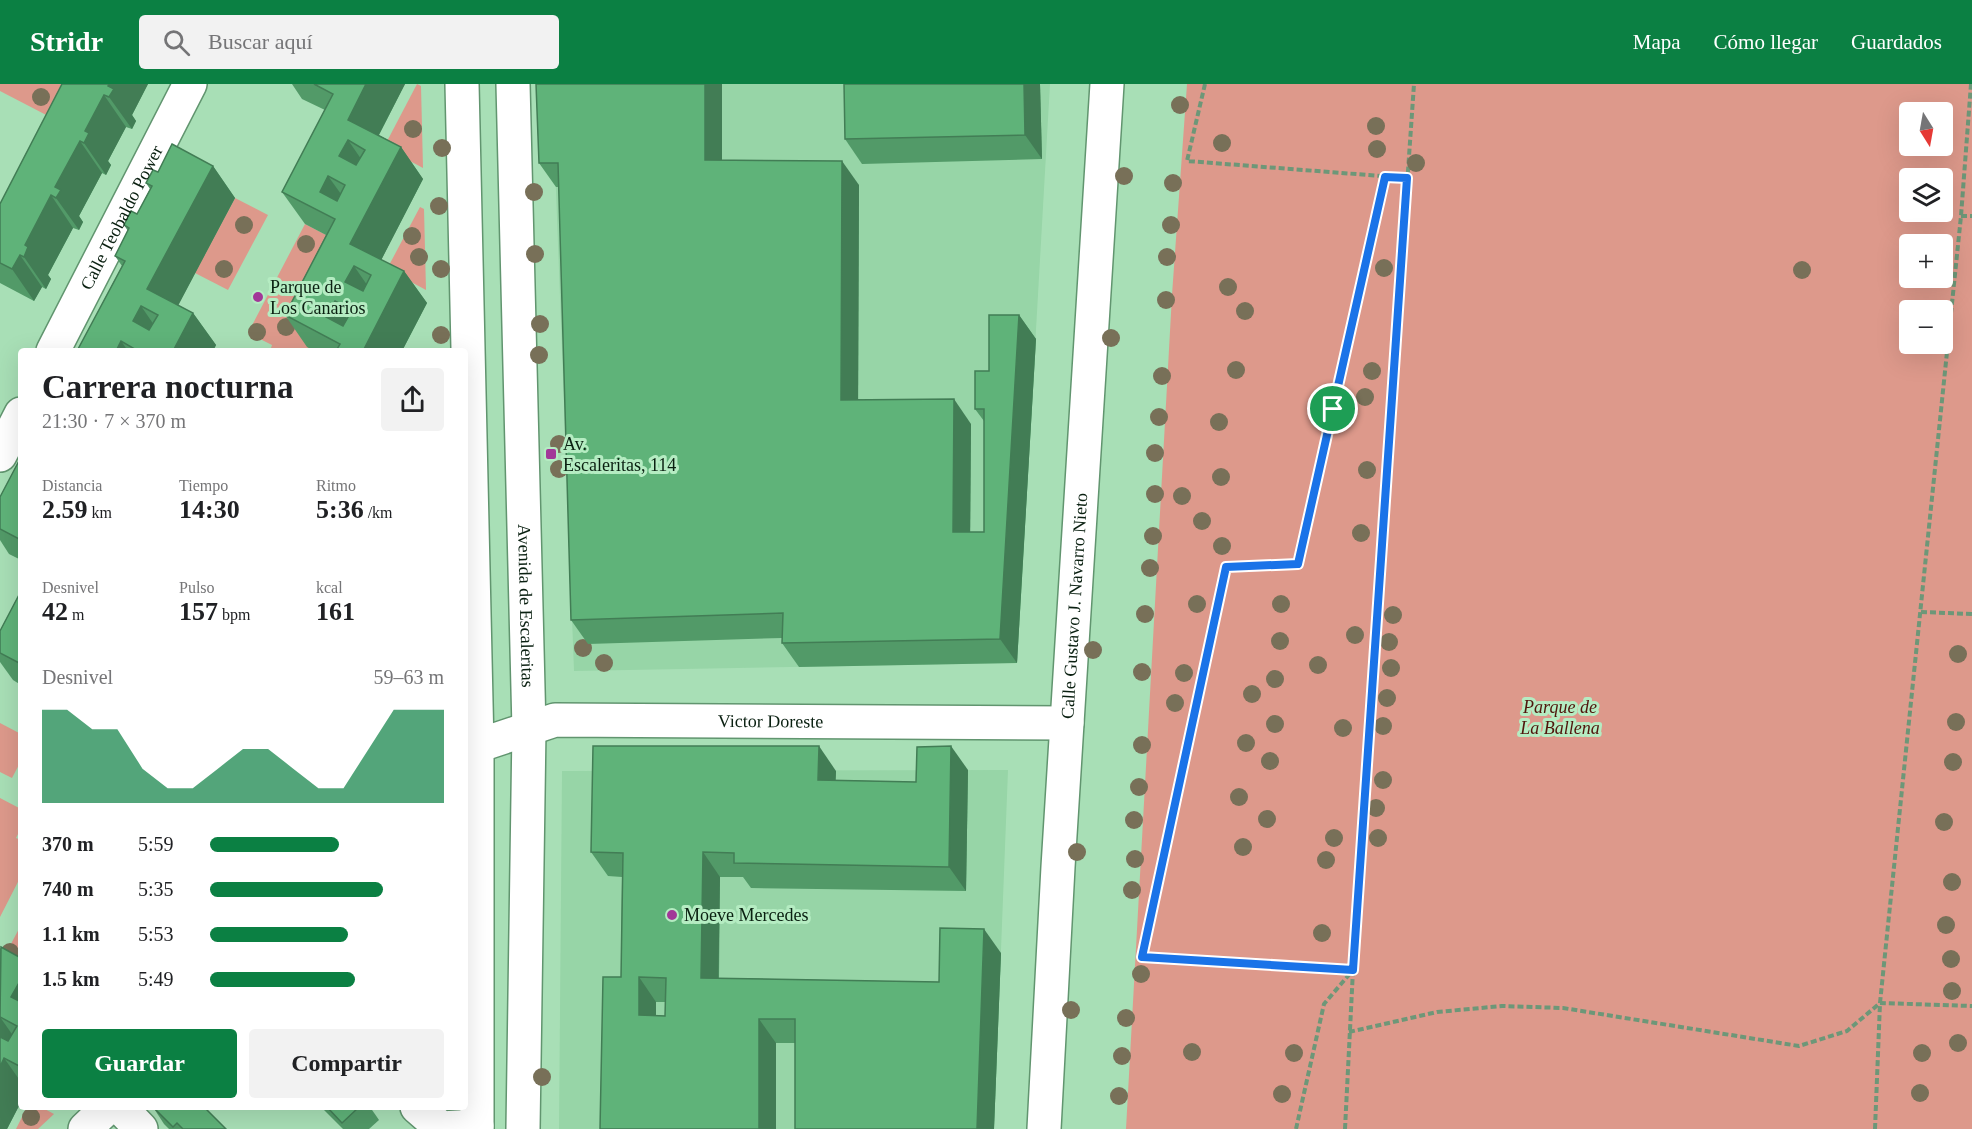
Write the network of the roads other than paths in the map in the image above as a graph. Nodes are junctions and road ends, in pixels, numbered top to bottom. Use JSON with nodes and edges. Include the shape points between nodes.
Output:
{"nodes":[{"id":1,"x":190,"y":84,"type":"edge"},
{"id":2,"x":462,"y":84,"type":"edge"},
{"id":3,"x":513,"y":84,"type":"edge"},
{"id":4,"x":1107,"y":84,"type":"edge"},
{"id":5,"x":55,"y":348,"type":"edge"},
{"id":6,"x":466,"y":348,"type":"edge"},
{"id":7,"x":18,"y":420,"type":"edge"},
{"id":8,"x":0,"y":455,"type":"edge"},
{"id":9,"x":468,"y":529,"type":"edge"},
{"id":10,"x":1067,"y":723,"type":"junction"},
{"id":11,"x":529,"y":729,"type":"junction"},
{"id":12,"x":471,"y":752,"type":"edge"},
{"id":13,"x":105,"y":1110,"type":"edge"},
{"id":14,"x":123,"y":1110,"type":"edge"},
{"id":15,"x":420,"y":1110,"type":"edge"},
{"id":16,"x":477,"y":1128,"type":"edge"},
{"id":17,"x":85,"y":1129,"type":"edge"},
{"id":18,"x":141,"y":1129,"type":"edge"},
{"id":19,"x":523,"y":1129,"type":"edge"},
{"id":20,"x":1044,"y":1129,"type":"edge"}],
"edges":[{"from":1,"to":5,"type":"street","name":"Calle Teobaldo Power"},
{"from":2,"to":6,"type":"street"},
{"from":3,"to":11,"type":"street","name":"Avenida de Escaleritas"},
{"from":4,"to":10,"type":"street","name":"Calle Gustavo J. Navarro Nieto"},
{"from":7,"to":8,"type":"street"},
{"from":9,"to":12,"type":"street"},
{"from":10,"to":11,"type":"street","name":"Victor Doreste","via":[[555,720]]},
{"from":10,"to":20,"type":"street","name":"Calle Gustavo J. Navarro Nieto"},
{"from":11,"to":12,"type":"street","name":"Victor Doreste"},
{"from":11,"to":19,"type":"street","name":"Avenida de Escaleritas"},
{"from":12,"to":16,"type":"street"},
{"from":13,"to":17,"type":"street"},
{"from":14,"to":18,"type":"street"},
{"from":15,"to":16,"type":"street","via":[[441,1128]]}]}
